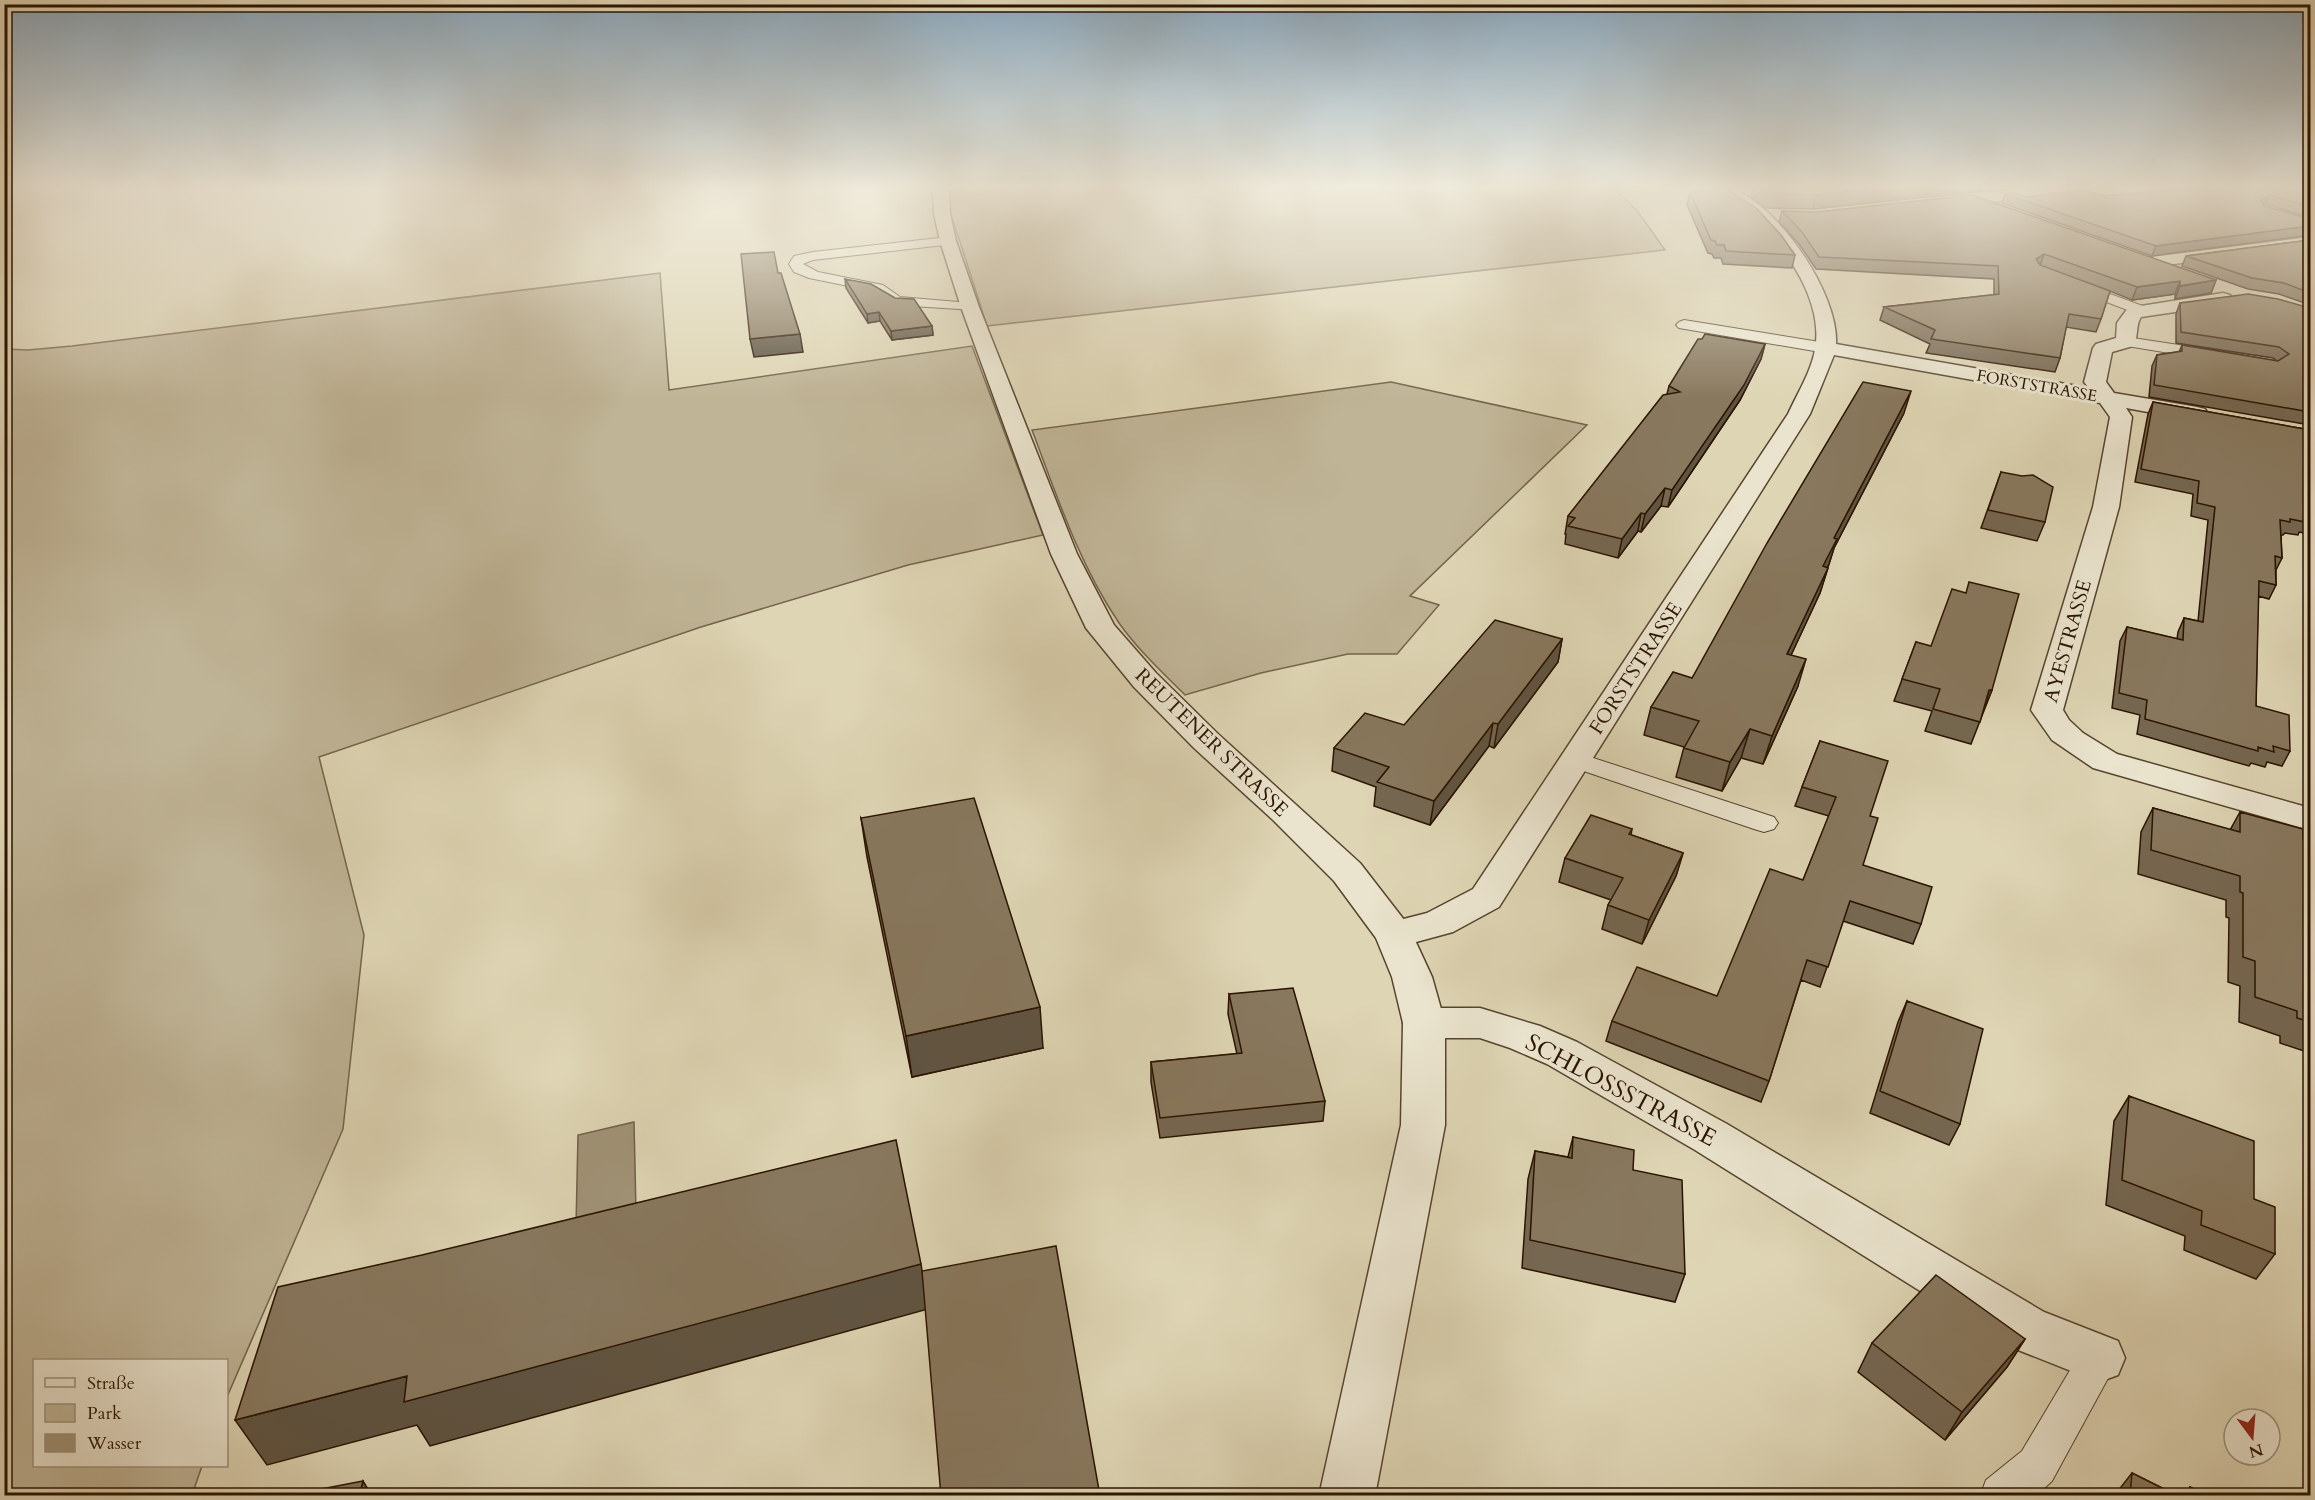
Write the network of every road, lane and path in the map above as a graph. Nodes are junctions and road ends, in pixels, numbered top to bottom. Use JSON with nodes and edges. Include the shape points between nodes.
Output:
{"nodes":[{"id":1,"x":799,"y":259,"type":"edge"},
{"id":2,"x":954,"y":259,"type":"edge"},
{"id":3,"x":1796,"y":259,"type":"edge"},
{"id":4,"x":2154,"y":259,"type":"edge"},
{"id":5,"x":2181,"y":274,"type":"edge"},
{"id":6,"x":2062,"y":279,"type":"edge"},
{"id":7,"x":2212,"y":285,"type":"edge"},
{"id":8,"x":970,"y":307,"type":"junction"},
{"id":9,"x":2143,"y":311,"type":"junction"},
{"id":10,"x":1684,"y":325,"type":"dead end"},
{"id":11,"x":2126,"y":342,"type":"junction"},
{"id":12,"x":1826,"y":348,"type":"junction"},
{"id":13,"x":2228,"y":358,"type":"edge"},
{"id":14,"x":2106,"y":397,"type":"junction"},
{"id":15,"x":2223,"y":418,"type":"edge"},
{"id":16,"x":1575,"y":760,"type":"junction"},
{"id":17,"x":2310,"y":819,"type":"edge"},
{"id":18,"x":1764,"y":823,"type":"dead end"},
{"id":19,"x":1394,"y":935,"type":"junction"},
{"id":20,"x":1424,"y":1023,"type":"junction"},
{"id":21,"x":2099,"y":1358,"type":"joint"},
{"id":22,"x":1347,"y":1496,"type":"edge"},
{"id":23,"x":2002,"y":1496,"type":"edge"}],
"edges":[{"from":1,"to":8,"type":"lane","via":[[799,269],[878,288],[896,301]]},
{"from":2,"to":8,"type":"street","name":"REUTENER STRASSE"},
{"from":3,"to":12,"type":"street","name":"FORSTSTRASSE","via":[[1810,279],[1822,310]]},
{"from":4,"to":5,"type":"street","via":[[2145,260]]},
{"from":6,"to":9,"type":"lane"},
{"from":7,"to":9,"type":"street","via":[[2242,296]]},
{"from":8,"to":19,"type":"street","name":"REUTENER STRASSE","via":[[1064,554],[1101,628],[1145,680],[1206,741],[1347,872]]},
{"from":9,"to":11,"type":"street","via":[[2132,314]]},
{"from":10,"to":12,"type":"lane"},
{"from":11,"to":13,"type":"lane"},
{"from":11,"to":14,"type":"street","name":"AYESTRASSE","via":[[2103,348],[2095,382]]},
{"from":12,"to":14,"type":"street","name":"FORSTSTRASSE"},
{"from":12,"to":16,"type":"street","name":"FORSTSTRASSE","via":[[1799,414]]},
{"from":14,"to":15,"type":"street"},
{"from":14,"to":17,"type":"street","name":"AYESTRASSE","via":[[2121,417],[2106,507],[2047,711],[2052,723],[2084,750],[2105,761]]},
{"from":16,"to":18,"type":"lane"},
{"from":16,"to":19,"type":"street","name":"FORSTSTRASSE","via":[[1486,898],[1439,923]]},
{"from":19,"to":20,"type":"street","name":"REUTENER STRASSE","via":[[1412,977]]},
{"from":20,"to":21,"type":"street","name":"SCHLOSSSTRASSE","via":[[1480,1023],[1562,1053],[1711,1137],[2026,1329]]},
{"from":20,"to":22,"type":"street","via":[[1423,1125]]},
{"from":21,"to":23,"type":"lane","via":[[2037,1466]]}]}
